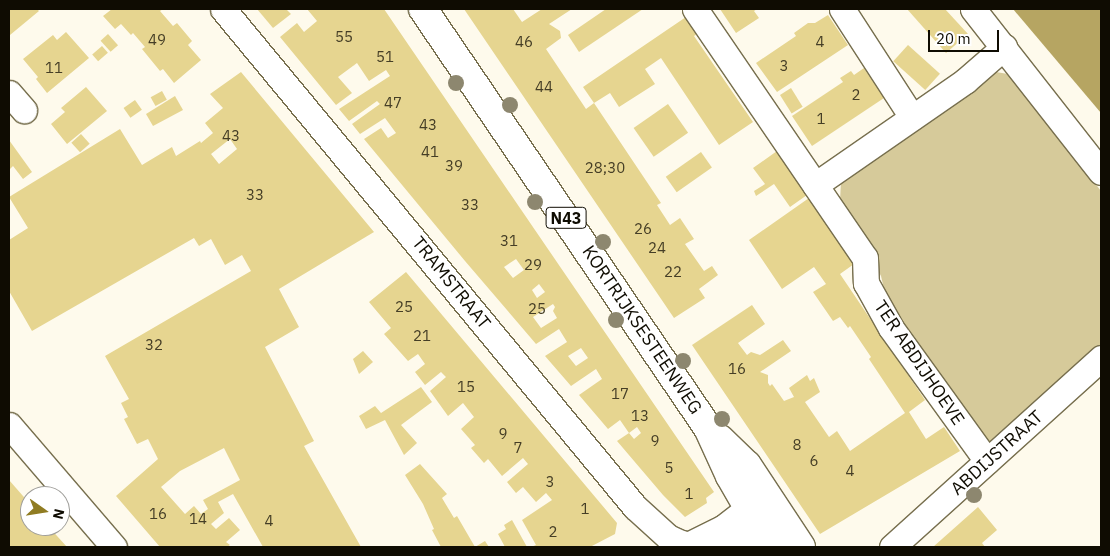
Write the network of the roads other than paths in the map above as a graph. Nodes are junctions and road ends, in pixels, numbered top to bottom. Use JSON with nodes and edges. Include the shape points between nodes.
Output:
{"nodes":[{"id":1,"x":223,"y":9,"type":"edge"},
{"id":2,"x":423,"y":9,"type":"edge"},
{"id":3,"x":695,"y":9,"type":"edge"},
{"id":4,"x":842,"y":9,"type":"edge"},
{"id":5,"x":973,"y":9,"type":"edge"},
{"id":6,"x":1004,"y":47,"type":"junction"},
{"id":7,"x":912,"y":116,"type":"junction"},
{"id":8,"x":1101,"y":172,"type":"edge"},
{"id":9,"x":815,"y":185,"type":"junction"},
{"id":10,"x":1101,"y":358,"type":"edge"},
{"id":11,"x":9,"y":425,"type":"edge"},
{"id":12,"x":987,"y":460,"type":"junction"},
{"id":13,"x":757,"y":501,"type":"junction"},
{"id":14,"x":653,"y":539,"type":"edge"},
{"id":15,"x":773,"y":542,"type":"edge"},
{"id":16,"x":696,"y":546,"type":"edge"},
{"id":17,"x":114,"y":547,"type":"edge"},
{"id":18,"x":721,"y":547,"type":"edge"},
{"id":19,"x":801,"y":547,"type":"edge"},
{"id":20,"x":892,"y":547,"type":"edge"}],
"edges":[{"from":1,"to":14,"type":"street","name":"TRAMSTRAAT","via":[[635,507]]},
{"from":2,"to":13,"type":"main road","name":"KORTRIJKSESTEENWEG","number":"N43","via":[[708,428],[730,476]]},
{"from":3,"to":9,"type":"street","name":"TER ABDIJHOEVE"},
{"from":4,"to":7,"type":"street"},
{"from":5,"to":6,"type":"street"},
{"from":6,"to":7,"type":"street","via":[[965,81]]},
{"from":6,"to":8,"type":"street"},
{"from":7,"to":9,"type":"street"},
{"from":9,"to":12,"type":"street","name":"TER ABDIJHOEVE","via":[[865,258],[866,283],[891,328]]},
{"from":10,"to":12,"type":"street","name":"ABDIJSTRAAT"},
{"from":11,"to":17,"type":"street"},
{"from":12,"to":20,"type":"street","name":"ABDIJSTRAAT"},
{"from":13,"to":15,"type":"main road","number":"N43"},
{"from":13,"to":16,"type":"street","name":"TRAMSTRAAT"},
{"from":13,"to":19,"type":"main road","name":"KORTRIJKSESTEENWEG","number":"N43"},
{"from":14,"to":16,"type":"street","name":"TRAMSTRAAT","via":[[668,537]]},
{"from":15,"to":18,"type":"street","via":[[749,538]]}]}
